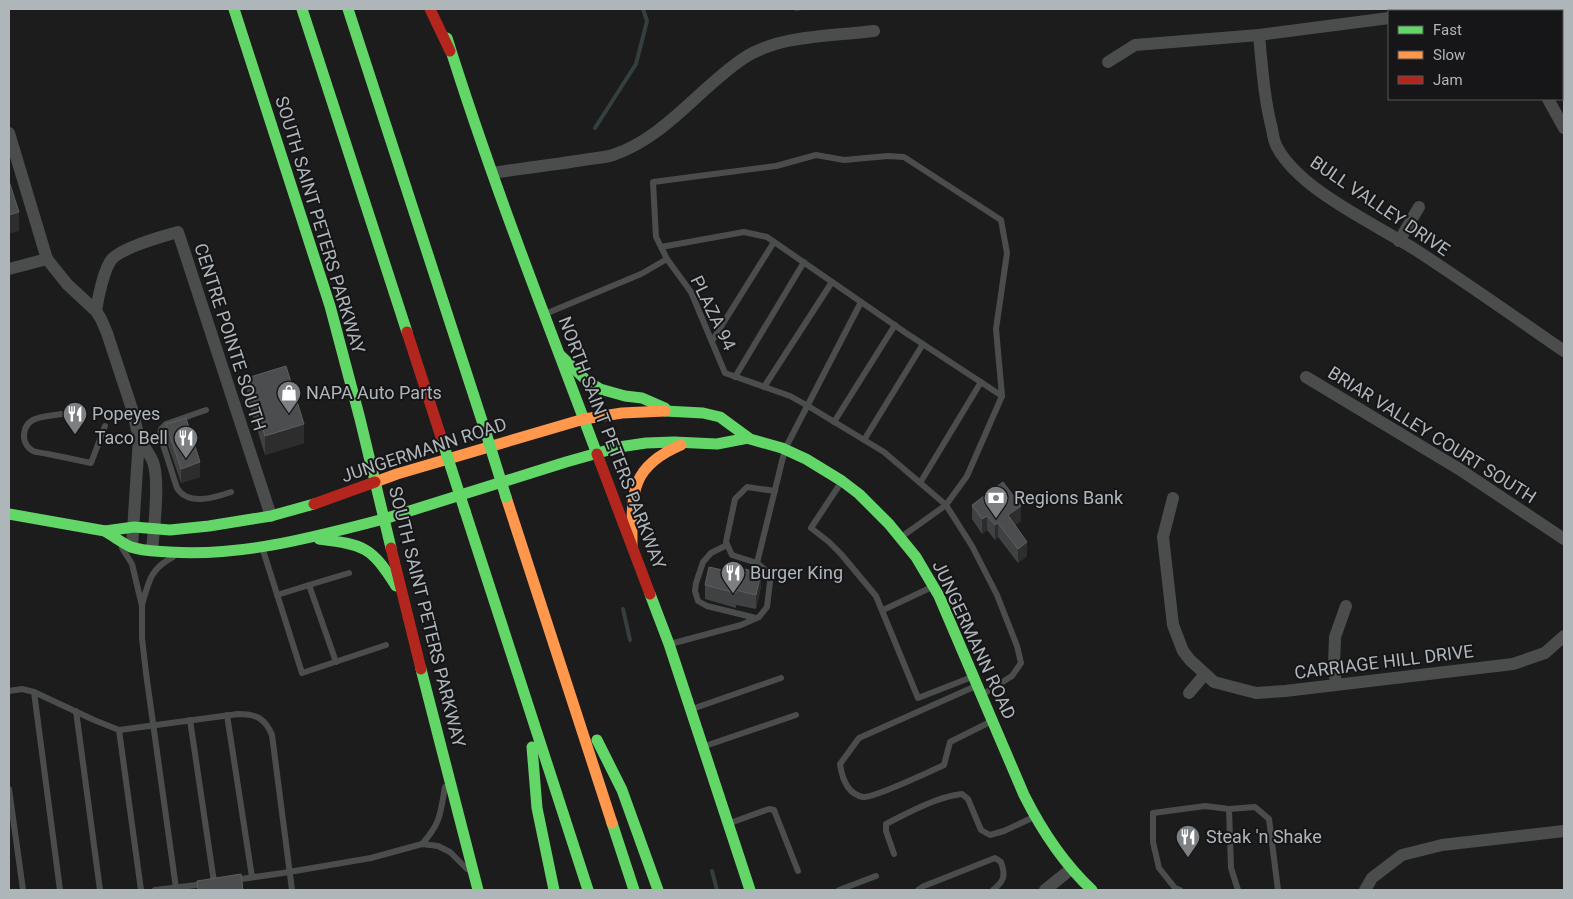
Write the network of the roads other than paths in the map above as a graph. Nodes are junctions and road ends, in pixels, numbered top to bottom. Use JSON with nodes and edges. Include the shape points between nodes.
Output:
{"nodes":[{"id":1,"x":234,"y":9,"type":"edge"},
{"id":2,"x":302,"y":9,"type":"edge"},
{"id":3,"x":348,"y":9,"type":"edge"},
{"id":4,"x":430,"y":9,"type":"edge"},
{"id":5,"x":439,"y":9,"type":"edge"},
{"id":6,"x":1388,"y":18,"type":"edge"},
{"id":7,"x":295,"y":25,"type":"dead end"},
{"id":8,"x":874,"y":31,"type":"dead end"},
{"id":9,"x":1259,"y":35,"type":"junction"},
{"id":10,"x":450,"y":51,"type":"junction"},
{"id":11,"x":1108,"y":62,"type":"dead end"},
{"id":12,"x":329,"y":90,"type":"junction"},
{"id":13,"x":1549,"y":100,"type":"edge"},
{"id":14,"x":1564,"y":128,"type":"edge"},
{"id":15,"x":9,"y":133,"type":"edge"},
{"id":16,"x":493,"y":173,"type":"junction"},
{"id":17,"x":1418,"y":207,"type":"dead end"},
{"id":18,"x":1399,"y":241,"type":"junction"},
{"id":19,"x":774,"y":242,"type":"junction"},
{"id":20,"x":661,"y":247,"type":"junction"},
{"id":21,"x":47,"y":259,"type":"junction"},
{"id":22,"x":667,"y":259,"type":"junction"},
{"id":23,"x":804,"y":262,"type":"junction"},
{"id":24,"x":9,"y":269,"type":"edge"},
{"id":25,"x":832,"y":282,"type":"junction"},
{"id":26,"x":861,"y":302,"type":"junction"},
{"id":27,"x":96,"y":311,"type":"junction"},
{"id":28,"x":544,"y":314,"type":"junction"},
{"id":29,"x":895,"y":325,"type":"junction"},
{"id":30,"x":712,"y":341,"type":"junction"},
{"id":31,"x":923,"y":344,"type":"junction"},
{"id":32,"x":1564,"y":351,"type":"edge"},
{"id":33,"x":560,"y":355,"type":"junction"},
{"id":34,"x":735,"y":377,"type":"junction"},
{"id":35,"x":1306,"y":377,"type":"dead end"},
{"id":36,"x":980,"y":382,"type":"junction"},
{"id":37,"x":764,"y":387,"type":"junction"},
{"id":38,"x":1002,"y":396,"type":"junction"},
{"id":39,"x":808,"y":406,"type":"junction"},
{"id":40,"x":206,"y":410,"type":"dead end"},
{"id":41,"x":671,"y":411,"type":"junction"},
{"id":42,"x":62,"y":414,"type":"dead end"},
{"id":43,"x":584,"y":419,"type":"junction"},
{"id":44,"x":834,"y":422,"type":"junction"},
{"id":45,"x":105,"y":426,"type":"dead end"},
{"id":46,"x":138,"y":438,"type":"junction"},
{"id":47,"x":748,"y":438,"type":"junction"},
{"id":48,"x":864,"y":440,"type":"junction"},
{"id":49,"x":690,"y":442,"type":"junction"},
{"id":50,"x":785,"y":449,"type":"junction"},
{"id":51,"x":597,"y":453,"type":"junction"},
{"id":52,"x":842,"y":481,"type":"junction"},
{"id":53,"x":375,"y":482,"type":"junction"},
{"id":54,"x":920,"y":484,"type":"junction"},
{"id":55,"x":774,"y":491,"type":"junction"},
{"id":56,"x":231,"y":492,"type":"dead end"},
{"id":57,"x":1173,"y":498,"type":"dead end"},
{"id":58,"x":946,"y":505,"type":"junction"},
{"id":59,"x":9,"y":514,"type":"edge"},
{"id":60,"x":271,"y":516,"type":"junction"},
{"id":61,"x":384,"y":518,"type":"junction"},
{"id":62,"x":134,"y":527,"type":"junction"},
{"id":63,"x":154,"y":529,"type":"junction"},
{"id":64,"x":105,"y":531,"type":"junction"},
{"id":65,"x":117,"y":538,"type":"junction"},
{"id":66,"x":311,"y":538,"type":"junction"},
{"id":67,"x":901,"y":538,"type":"junction"},
{"id":68,"x":1564,"y":539,"type":"edge"},
{"id":69,"x":632,"y":545,"type":"junction"},
{"id":70,"x":727,"y":545,"type":"junction"},
{"id":71,"x":262,"y":546,"type":"junction"},
{"id":72,"x":132,"y":547,"type":"junction"},
{"id":73,"x":152,"y":550,"type":"junction"},
{"id":74,"x":180,"y":552,"type":"junction"},
{"id":75,"x":757,"y":563,"type":"junction"},
{"id":76,"x":349,"y":572,"type":"dead end"},
{"id":77,"x":309,"y":586,"type":"junction"},
{"id":78,"x":933,"y":587,"type":"junction"},
{"id":79,"x":401,"y":592,"type":"junction"},
{"id":80,"x":277,"y":595,"type":"junction"},
{"id":81,"x":142,"y":606,"type":"junction"},
{"id":82,"x":1346,"y":606,"type":"dead end"},
{"id":83,"x":883,"y":610,"type":"junction"},
{"id":84,"x":756,"y":618,"type":"junction"},
{"id":85,"x":1564,"y":636,"type":"edge"},
{"id":86,"x":669,"y":644,"type":"junction"},
{"id":87,"x":386,"y":645,"type":"dead end"},
{"id":88,"x":336,"y":662,"type":"junction"},
{"id":89,"x":1205,"y":674,"type":"junction"},
{"id":90,"x":565,"y":677,"type":"junction"},
{"id":91,"x":780,"y":678,"type":"dead end"},
{"id":92,"x":1336,"y":684,"type":"junction"},
{"id":93,"x":977,"y":686,"type":"junction"},
{"id":94,"x":9,"y":691,"type":"edge"},
{"id":95,"x":34,"y":692,"type":"junction"},
{"id":96,"x":1189,"y":693,"type":"dead end"},
{"id":97,"x":529,"y":708,"type":"junction"},
{"id":98,"x":691,"y":709,"type":"junction"},
{"id":99,"x":76,"y":712,"type":"junction"},
{"id":100,"x":227,"y":715,"type":"junction"},
{"id":101,"x":796,"y":715,"type":"dead end"},
{"id":102,"x":190,"y":720,"type":"junction"},
{"id":103,"x":992,"y":721,"type":"junction"},
{"id":104,"x":154,"y":726,"type":"junction"},
{"id":105,"x":120,"y":730,"type":"junction"},
{"id":106,"x":704,"y":746,"type":"junction"},
{"id":107,"x":447,"y":772,"type":"junction"},
{"id":108,"x":9,"y":789,"type":"edge"},
{"id":109,"x":1229,"y":809,"type":"junction"},
{"id":110,"x":1035,"y":817,"type":"junction"},
{"id":111,"x":729,"y":823,"type":"junction"},
{"id":112,"x":1564,"y":831,"type":"edge"},
{"id":113,"x":422,"y":844,"type":"junction"},
{"id":114,"x":894,"y":854,"type":"dead end"},
{"id":115,"x":1071,"y":869,"type":"junction"},
{"id":116,"x":798,"y":871,"type":"dead end"},
{"id":117,"x":290,"y":872,"type":"junction"},
{"id":118,"x":876,"y":876,"type":"dead end"},
{"id":119,"x":252,"y":877,"type":"junction"},
{"id":120,"x":474,"y":878,"type":"junction"},
{"id":121,"x":214,"y":882,"type":"junction"},
{"id":122,"x":176,"y":888,"type":"junction"},
{"id":123,"x":23,"y":890,"type":"edge"},
{"id":124,"x":60,"y":890,"type":"edge"},
{"id":125,"x":100,"y":890,"type":"edge"},
{"id":126,"x":141,"y":890,"type":"edge"},
{"id":127,"x":156,"y":890,"type":"edge"},
{"id":128,"x":292,"y":890,"type":"edge"},
{"id":129,"x":478,"y":890,"type":"edge"},
{"id":130,"x":554,"y":890,"type":"edge"},
{"id":131,"x":588,"y":890,"type":"edge"},
{"id":132,"x":634,"y":890,"type":"edge"},
{"id":133,"x":658,"y":890,"type":"edge"},
{"id":134,"x":750,"y":890,"type":"edge"},
{"id":135,"x":839,"y":890,"type":"edge"},
{"id":136,"x":918,"y":890,"type":"edge"},
{"id":137,"x":993,"y":890,"type":"edge"},
{"id":138,"x":1045,"y":890,"type":"edge"},
{"id":139,"x":1092,"y":890,"type":"edge"},
{"id":140,"x":1180,"y":890,"type":"edge"},
{"id":141,"x":1238,"y":890,"type":"edge"},
{"id":142,"x":1278,"y":890,"type":"edge"},
{"id":143,"x":1365,"y":890,"type":"edge"}],
"edges":[{"from":1,"to":53,"type":"main road","name":"SOUTH SAINT PETERS PARKWAY","via":[[330,306]]},
{"from":2,"to":12,"type":"main road"},
{"from":3,"to":90,"type":"main road","bridge":true},
{"from":4,"to":10,"type":"main road"},
{"from":5,"to":10,"type":"main road","name":"NORTH SAINT PETERS PARKWAY"},
{"from":6,"to":9,"type":"street"},
{"from":7,"to":12,"type":"main road"},
{"from":8,"to":16,"type":"street","via":[[796,40],[770,46],[745,57],[667,123],[640,142],[613,155]]},
{"from":9,"to":11,"type":"street","via":[[1135,46]]},
{"from":9,"to":18,"type":"street","name":"BULL VALLEY DRIVE","via":[[1264,91],[1276,146],[1302,178]]},
{"from":10,"to":16,"type":"main road","name":"NORTH SAINT PETERS PARKWAY"},
{"from":12,"to":97,"type":"main road","bridge":true},
{"from":13,"to":14,"type":"street"},
{"from":15,"to":21,"type":"street"},
{"from":16,"to":28,"type":"main road","name":"NORTH SAINT PETERS PARKWAY"},
{"from":17,"to":18,"type":"street"},
{"from":18,"to":32,"type":"street","name":"BULL VALLEY DRIVE"},
{"from":19,"to":20,"type":"lane","via":[[767,237],[744,232]]},
{"from":19,"to":23,"type":"lane"},
{"from":19,"to":30,"type":"lane"},
{"from":20,"to":22,"type":"lane","name":"PLAZA 94"},
{"from":20,"to":38,"type":"lane","name":"PLAZA 94","via":[[656,237],[653,182],[776,166],[816,155],[844,160],[904,157],[1001,220],[1007,253],[996,329]]},
{"from":21,"to":24,"type":"street"},
{"from":21,"to":27,"type":"street","via":[[67,284]]},
{"from":22,"to":28,"type":"lane","via":[[641,274]]},
{"from":22,"to":30,"type":"lane","name":"PLAZA 94","via":[[690,292]]},
{"from":23,"to":25,"type":"lane"},
{"from":23,"to":34,"type":"lane"},
{"from":25,"to":26,"type":"lane"},
{"from":25,"to":37,"type":"lane"},
{"from":26,"to":29,"type":"lane"},
{"from":26,"to":39,"type":"lane"},
{"from":27,"to":46,"type":"street","via":[[107,333]]},
{"from":27,"to":60,"type":"street","name":"CENTRE POINTE SOUTH","via":[[111,259],[122,251],[178,232]]},
{"from":28,"to":33,"type":"main road","name":"NORTH SAINT PETERS PARKWAY"},
{"from":29,"to":31,"type":"lane"},
{"from":29,"to":44,"type":"lane"},
{"from":30,"to":34,"type":"lane","name":"PLAZA 94","via":[[725,373]]},
{"from":31,"to":36,"type":"lane"},
{"from":31,"to":48,"type":"lane"},
{"from":33,"to":41,"type":"main road","via":[[600,389],[642,398]]},
{"from":33,"to":43,"type":"main road","name":"NORTH SAINT PETERS PARKWAY"},
{"from":34,"to":37,"type":"lane","name":"PLAZA 94"},
{"from":35,"to":68,"type":"street","name":"BRIAR VALLEY COURT SOUTH","via":[[1459,469]]},
{"from":36,"to":38,"type":"lane"},
{"from":36,"to":54,"type":"lane"},
{"from":37,"to":39,"type":"lane","name":"PLAZA 94"},
{"from":38,"to":58,"type":"lane","via":[[967,476]]},
{"from":39,"to":44,"type":"lane","name":"PLAZA 94"},
{"from":39,"to":50,"type":"lane"},
{"from":40,"to":56,"type":"lane","via":[[166,424],[160,429],[160,434],[180,494],[186,498],[216,497]]},
{"from":41,"to":43,"type":"main road","name":"JUNGERMANN ROAD"},
{"from":41,"to":47,"type":"main road","name":"JUNGERMANN ROAD","via":[[721,417]]},
{"from":42,"to":45,"type":"lane","via":[[32,420],[25,431],[27,446],[36,452],[91,463]]},
{"from":43,"to":51,"type":"main road","name":"NORTH SAINT PETERS PARKWAY"},
{"from":43,"to":53,"type":"main road","name":"JUNGERMANN ROAD"},
{"from":44,"to":48,"type":"lane","name":"PLAZA 94"},
{"from":46,"to":62,"type":"street"},
{"from":46,"to":63,"type":"street","via":[[154,462]]},
{"from":47,"to":49,"type":"main road","name":"JUNGERMANN ROAD","via":[[717,444]]},
{"from":47,"to":50,"type":"main road","name":"JUNGERMANN ROAD"},
{"from":48,"to":54,"type":"lane","name":"PLAZA 94","via":[[884,452]]},
{"from":49,"to":51,"type":"main road","name":"JUNGERMANN ROAD","via":[[646,443]]},
{"from":49,"to":69,"type":"main road","via":[[668,450],[644,468],[634,497]]},
{"from":50,"to":52,"type":"main road","name":"JUNGERMANN ROAD"},
{"from":50,"to":55,"type":"lane"},
{"from":51,"to":61,"type":"main road","name":"JUNGERMANN ROAD"},
{"from":51,"to":69,"type":"main road","name":"NORTH SAINT PETERS PARKWAY"},
{"from":52,"to":67,"type":"main road","name":"JUNGERMANN ROAD"},
{"from":52,"to":83,"type":"lane","via":[[811,528],[852,565]]},
{"from":53,"to":60,"type":"main road","name":"JUNGERMANN ROAD","via":[[310,506]]},
{"from":53,"to":61,"type":"main road","name":"SOUTH SAINT PETERS PARKWAY"},
{"from":54,"to":58,"type":"lane","name":"PLAZA 94"},
{"from":55,"to":70,"type":"lane","via":[[747,487],[735,499]]},
{"from":55,"to":75,"type":"lane"},
{"from":57,"to":89,"type":"street","name":"CARRIAGE HILL DRIVE","via":[[1163,537],[1173,625],[1183,651]]},
{"from":58,"to":67,"type":"lane"},
{"from":58,"to":93,"type":"lane","name":"PLAZA 94","via":[[997,595],[1021,663],[1012,676]]},
{"from":59,"to":64,"type":"main road","name":"JUNGERMANN ROAD"},
{"from":60,"to":63,"type":"main road","name":"JUNGERMANN ROAD","via":[[210,526]]},
{"from":61,"to":66,"type":"main road","name":"JUNGERMANN ROAD"},
{"from":61,"to":79,"type":"main road","name":"SOUTH SAINT PETERS PARKWAY"},
{"from":62,"to":63,"type":"main road","name":"JUNGERMANN ROAD"},
{"from":62,"to":64,"type":"main road","name":"JUNGERMANN ROAD"},
{"from":62,"to":72,"type":"street"},
{"from":63,"to":73,"type":"street"},
{"from":64,"to":65,"type":"main road","name":"JUNGERMANN ROAD"},
{"from":65,"to":72,"type":"main road","name":"JUNGERMANN ROAD"},
{"from":65,"to":81,"type":"lane","via":[[132,564]]},
{"from":66,"to":71,"type":"main road","name":"JUNGERMANN ROAD"},
{"from":66,"to":79,"type":"main road","via":[[354,544],[365,549],[377,559]]},
{"from":67,"to":78,"type":"main road","name":"JUNGERMANN ROAD"},
{"from":69,"to":86,"type":"main road","name":"NORTH SAINT PETERS PARKWAY"},
{"from":70,"to":75,"type":"lane","via":[[732,555]]},
{"from":70,"to":84,"type":"lane","via":[[711,553],[703,562],[696,583],[698,601]]},
{"from":71,"to":74,"type":"main road","name":"JUNGERMANN ROAD"},
{"from":71,"to":80,"type":"lane"},
{"from":72,"to":73,"type":"main road","name":"JUNGERMANN ROAD"},
{"from":73,"to":74,"type":"main road","name":"JUNGERMANN ROAD"},
{"from":74,"to":81,"type":"lane","via":[[159,564],[151,576]]},
{"from":75,"to":84,"type":"lane","via":[[769,573],[770,582],[767,607]]},
{"from":76,"to":77,"type":"lane"},
{"from":77,"to":80,"type":"lane"},
{"from":77,"to":88,"type":"lane"},
{"from":78,"to":83,"type":"lane"},
{"from":78,"to":93,"type":"main road","name":"JUNGERMANN ROAD"},
{"from":79,"to":107,"type":"main road","name":"SOUTH SAINT PETERS PARKWAY"},
{"from":80,"to":88,"type":"lane","via":[[302,674]]},
{"from":81,"to":104,"type":"lane","via":[[142,638]]},
{"from":82,"to":92,"type":"street","via":[[1335,637]]},
{"from":83,"to":93,"type":"lane","via":[[918,698]]},
{"from":84,"to":86,"type":"lane"},
{"from":85,"to":92,"type":"street","name":"CARRIAGE HILL DRIVE","via":[[1545,653],[1514,664]]},
{"from":86,"to":98,"type":"main road","name":"NORTH SAINT PETERS PARKWAY"},
{"from":87,"to":88,"type":"lane"},
{"from":89,"to":92,"type":"street","name":"CARRIAGE HILL DRIVE","via":[[1214,682],[1256,693]]},
{"from":89,"to":96,"type":"street"},
{"from":90,"to":132,"type":"main road"},
{"from":90,"to":133,"type":"main road","via":[[622,790]]},
{"from":91,"to":98,"type":"lane"},
{"from":93,"to":103,"type":"main road","name":"JUNGERMANN ROAD"},
{"from":93,"to":103,"type":"lane","via":[[859,738],[840,764],[842,778],[851,792],[864,797],[881,793],[944,765],[950,742]]},
{"from":94,"to":95,"type":"lane"},
{"from":95,"to":99,"type":"lane"},
{"from":95,"to":124,"type":"lane"},
{"from":97,"to":130,"type":"main road","via":[[537,808]]},
{"from":97,"to":131,"type":"main road"},
{"from":98,"to":106,"type":"main road","name":"NORTH SAINT PETERS PARKWAY"},
{"from":99,"to":105,"type":"lane"},
{"from":99,"to":125,"type":"lane"},
{"from":100,"to":102,"type":"lane"},
{"from":100,"to":117,"type":"lane","via":[[256,716],[264,720],[272,735]]},
{"from":100,"to":119,"type":"lane"},
{"from":101,"to":106,"type":"lane"},
{"from":102,"to":104,"type":"lane"},
{"from":102,"to":121,"type":"lane"},
{"from":103,"to":110,"type":"main road","name":"JUNGERMANN ROAD"},
{"from":104,"to":105,"type":"lane"},
{"from":104,"to":122,"type":"lane"},
{"from":105,"to":126,"type":"lane"},
{"from":106,"to":111,"type":"main road","name":"NORTH SAINT PETERS PARKWAY"},
{"from":107,"to":113,"type":"lane","via":[[438,823]]},
{"from":107,"to":120,"type":"main road","name":"SOUTH SAINT PETERS PARKWAY"},
{"from":108,"to":123,"type":"lane"},
{"from":109,"to":140,"type":"lane","via":[[1205,806],[1153,813],[1152,842],[1159,868]]},
{"from":109,"to":141,"type":"lane","via":[[1232,868]]},
{"from":109,"to":142,"type":"lane","via":[[1255,807],[1269,819]]},
{"from":110,"to":114,"type":"lane","via":[[990,835],[981,830],[968,799],[962,794],[954,795],[886,824]]},
{"from":110,"to":115,"type":"main road","name":"JUNGERMANN ROAD"},
{"from":111,"to":116,"type":"lane","via":[[774,810]]},
{"from":111,"to":134,"type":"main road","name":"NORTH SAINT PETERS PARKWAY"},
{"from":112,"to":143,"type":"street","via":[[1442,845],[1402,855],[1372,878]]},
{"from":113,"to":117,"type":"lane","via":[[371,858]]},
{"from":113,"to":120,"type":"lane","via":[[450,852]]},
{"from":115,"to":138,"type":"street"},
{"from":115,"to":139,"type":"main road","name":"JUNGERMANN ROAD"},
{"from":117,"to":119,"type":"lane"},
{"from":117,"to":128,"type":"lane"},
{"from":118,"to":135,"type":"lane"},
{"from":119,"to":121,"type":"lane"},
{"from":120,"to":129,"type":"main road","name":"SOUTH SAINT PETERS PARKWAY"},
{"from":121,"to":122,"type":"lane"},
{"from":122,"to":127,"type":"lane"},
{"from":136,"to":137,"type":"lane","via":[[995,858],[1001,862],[1005,872],[1002,882]]}]}
